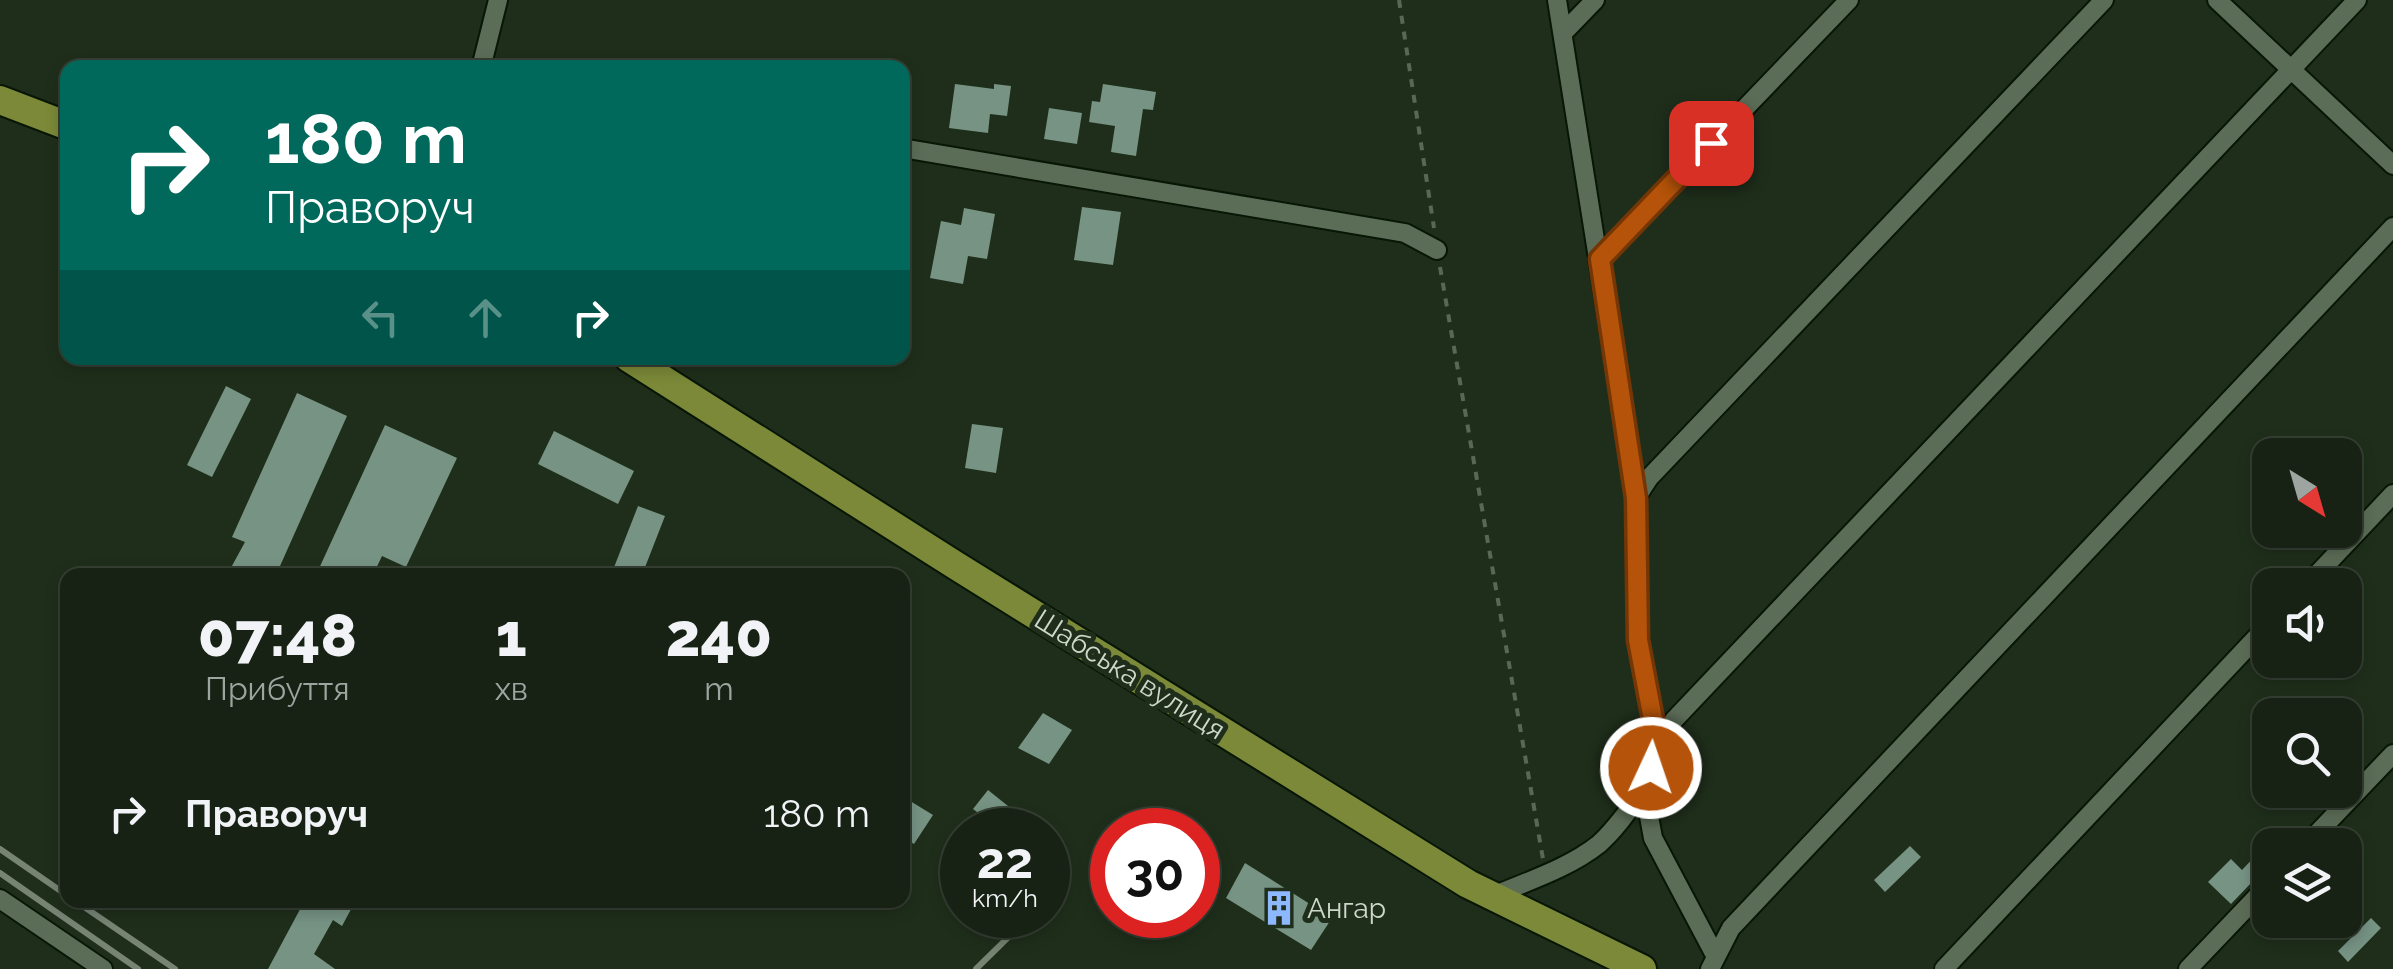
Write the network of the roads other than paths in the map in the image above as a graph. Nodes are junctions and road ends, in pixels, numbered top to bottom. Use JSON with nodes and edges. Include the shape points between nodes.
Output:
{"nodes":[{"id":1,"x":498,"y":0,"type":"edge"},
{"id":2,"x":1557,"y":0,"type":"edge"},
{"id":3,"x":1596,"y":0,"type":"edge"},
{"id":4,"x":1849,"y":0,"type":"edge"},
{"id":5,"x":2104,"y":0,"type":"edge"},
{"id":6,"x":2217,"y":0,"type":"edge"},
{"id":7,"x":2357,"y":0,"type":"edge"},
{"id":8,"x":1564,"y":32,"type":"junction"},
{"id":9,"x":483,"y":60,"type":"edge"},
{"id":10,"x":2291,"y":70,"type":"junction"},
{"id":11,"x":0,"y":100,"type":"edge"},
{"id":12,"x":60,"y":123,"type":"edge"},
{"id":13,"x":910,"y":149,"type":"edge"},
{"id":14,"x":2393,"y":166,"type":"edge"},
{"id":15,"x":2393,"y":227,"type":"edge"},
{"id":16,"x":1437,"y":250,"type":"road end"},
{"id":17,"x":1600,"y":259,"type":"junction"},
{"id":18,"x":640,"y":365,"type":"edge"},
{"id":19,"x":2393,"y":494,"type":"edge"},
{"id":20,"x":1636,"y":498,"type":"junction"},
{"id":21,"x":2322,"y":568,"type":"edge"},
{"id":22,"x":2252,"y":643,"type":"edge"},
{"id":23,"x":1658,"y":746,"type":"junction"},
{"id":24,"x":2393,"y":754,"type":"edge"},
{"id":25,"x":1644,"y":789,"type":"junction"},
{"id":26,"x":2322,"y":828,"type":"edge"},
{"id":27,"x":1493,"y":896,"type":"junction"},
{"id":28,"x":0,"y":899,"type":"edge"},
{"id":29,"x":2252,"y":902,"type":"edge"},
{"id":30,"x":1713,"y":963,"type":"edge"},
{"id":31,"x":104,"y":969,"type":"edge"},
{"id":32,"x":1642,"y":969,"type":"edge"},
{"id":33,"x":1944,"y":969,"type":"edge"},
{"id":34,"x":2188,"y":969,"type":"edge"}],
"edges":[{"from":1,"to":9,"type":"street"},
{"from":2,"to":8,"type":"street"},
{"from":3,"to":8,"type":"street"},
{"from":4,"to":17,"type":"street"},
{"from":5,"to":20,"type":"street"},
{"from":6,"to":10,"type":"street"},
{"from":7,"to":10,"type":"street"},
{"from":8,"to":17,"type":"street"},
{"from":10,"to":14,"type":"street"},
{"from":10,"to":23,"type":"street","via":[[1674,720]]},
{"from":11,"to":12,"type":"main road"},
{"from":13,"to":16,"type":"street","via":[[1405,233]]},
{"from":15,"to":30,"type":"street","via":[[1731,928]]},
{"from":17,"to":20,"type":"street"},
{"from":18,"to":27,"type":"main road","name":"Шабська вулиця"},
{"from":19,"to":21,"type":"street"},
{"from":20,"to":23,"type":"street","via":[[1638,640]]},
{"from":22,"to":33,"type":"street"},
{"from":23,"to":25,"type":"street"},
{"from":24,"to":26,"type":"street"},
{"from":25,"to":27,"type":"street","via":[[1598,844]]},
{"from":25,"to":30,"type":"street","via":[[1653,838]]},
{"from":27,"to":32,"type":"main road","name":"Шабська вулиця"},
{"from":28,"to":31,"type":"street"},
{"from":29,"to":34,"type":"street"}]}
